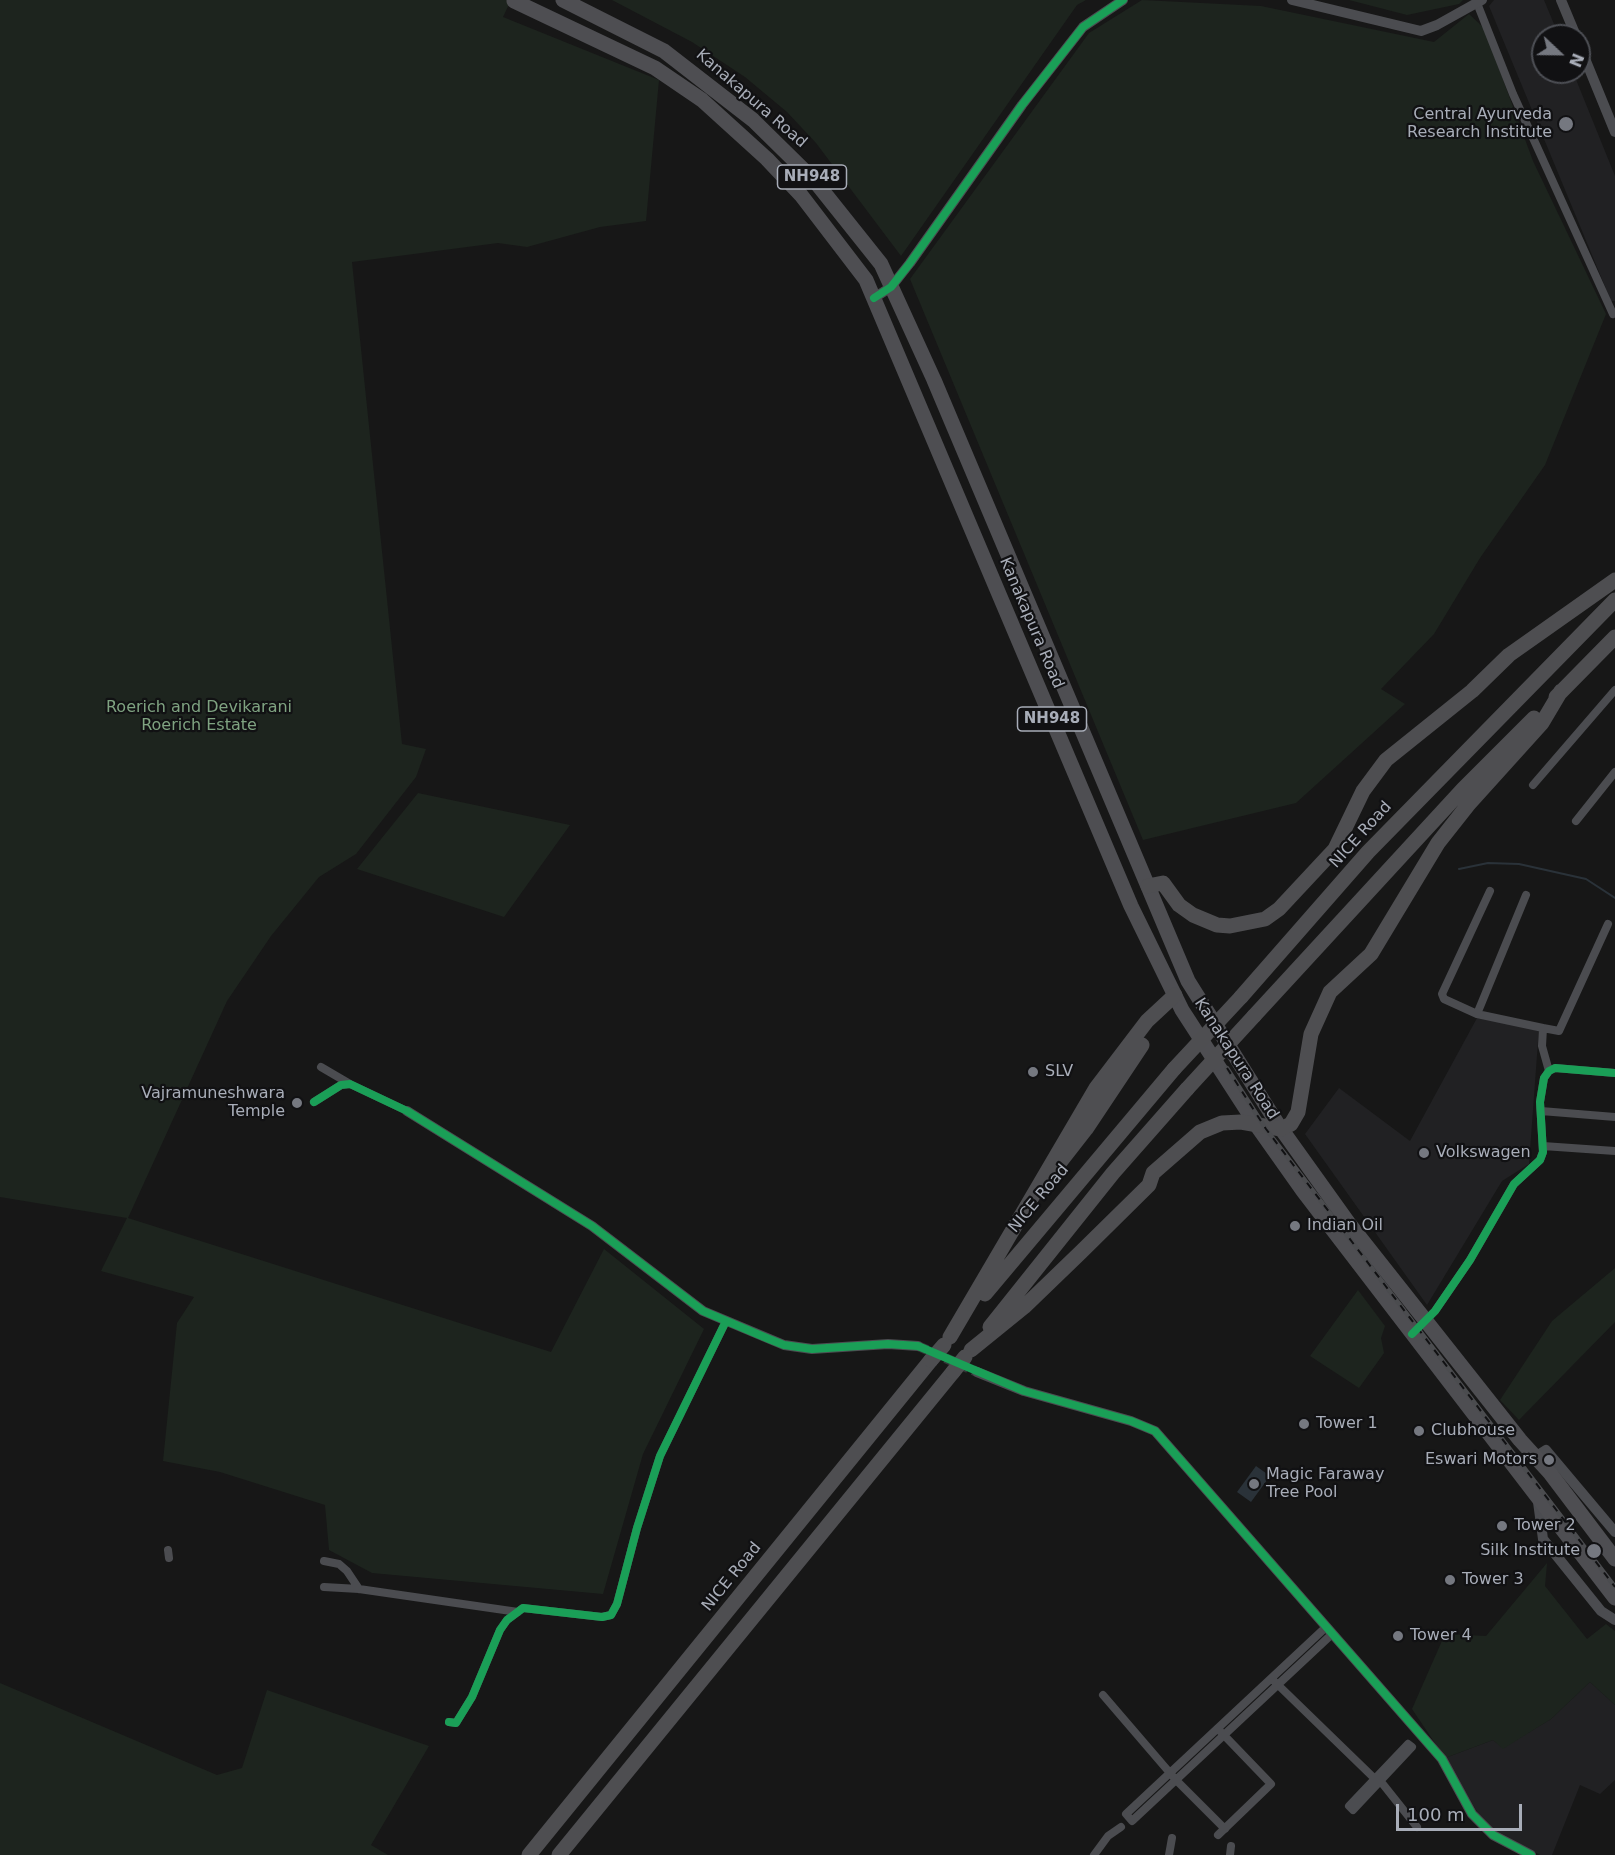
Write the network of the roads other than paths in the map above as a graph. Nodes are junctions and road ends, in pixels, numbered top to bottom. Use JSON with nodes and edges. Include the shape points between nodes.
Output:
{"nodes":[{"id":1,"x":563,"y":0,"type":"edge"},
{"id":2,"x":580,"y":0,"type":"edge"},
{"id":3,"x":1123,"y":0,"type":"edge"},
{"id":4,"x":1292,"y":0,"type":"edge"},
{"id":5,"x":1561,"y":0,"type":"edge"},
{"id":6,"x":514,"y":1,"type":"edge"},
{"id":7,"x":1480,"y":1,"type":"edge"},
{"id":8,"x":1571,"y":24,"type":"edge"},
{"id":9,"x":627,"y":31,"type":"junction"},
{"id":10,"x":1591,"y":73,"type":"edge"},
{"id":11,"x":1615,"y":132,"type":"edge"},
{"id":12,"x":891,"y":287,"type":"junction"},
{"id":13,"x":874,"y":298,"type":"junction"},
{"id":14,"x":1613,"y":314,"type":"dead end"},
{"id":15,"x":1615,"y":580,"type":"edge"},
{"id":16,"x":1615,"y":600,"type":"edge"},
{"id":17,"x":1615,"y":637,"type":"edge"},
{"id":18,"x":1615,"y":690,"type":"edge"},
{"id":19,"x":1562,"y":691,"type":"junction"},
{"id":20,"x":1615,"y":772,"type":"edge"},
{"id":21,"x":1533,"y":785,"type":"dead end"},
{"id":22,"x":1106,"y":789,"type":"junction"},
{"id":23,"x":1088,"y":799,"type":"junction"},
{"id":24,"x":1575,"y":821,"type":"dead end"},
{"id":25,"x":1148,"y":886,"type":"junction"},
{"id":26,"x":1490,"y":891,"type":"dead end"},
{"id":27,"x":1526,"y":895,"type":"dead end"},
{"id":28,"x":1608,"y":924,"type":"dead end"},
{"id":29,"x":1174,"y":995,"type":"junction"},
{"id":30,"x":1477,"y":1014,"type":"junction"},
{"id":31,"x":1544,"y":1029,"type":"junction"},
{"id":32,"x":321,"y":1066,"type":"dead end"},
{"id":33,"x":1549,"y":1071,"type":"junction"},
{"id":34,"x":1615,"y":1073,"type":"edge"},
{"id":35,"x":350,"y":1084,"type":"junction"},
{"id":36,"x":314,"y":1102,"type":"dead end"},
{"id":37,"x":407,"y":1111,"type":"joint"},
{"id":38,"x":1541,"y":1111,"type":"junction"},
{"id":39,"x":1615,"y":1117,"type":"edge"},
{"id":40,"x":1257,"y":1126,"type":"junction"},
{"id":41,"x":1281,"y":1129,"type":"junction"},
{"id":42,"x":1542,"y":1146,"type":"junction"},
{"id":43,"x":1615,"y":1151,"type":"edge"},
{"id":44,"x":1426,"y":1320,"type":"junction"},
{"id":45,"x":726,"y":1321,"type":"junction"},
{"id":46,"x":1412,"y":1334,"type":"junction"},
{"id":47,"x":947,"y":1341,"type":"junction"},
{"id":48,"x":918,"y":1346,"type":"tunnel mouth"},
{"id":49,"x":968,"y":1354,"type":"junction"},
{"id":50,"x":977,"y":1372,"type":"tunnel mouth"},
{"id":51,"x":1535,"y":1456,"type":"junction"},
{"id":52,"x":1535,"y":1496,"type":"junction"},
{"id":53,"x":1614,"y":1530,"type":"edge"},
{"id":54,"x":1615,"y":1559,"type":"edge"},
{"id":55,"x":324,"y":1561,"type":"dead end"},
{"id":56,"x":324,"y":1587,"type":"dead end"},
{"id":57,"x":359,"y":1589,"type":"junction"},
{"id":58,"x":1615,"y":1598,"type":"edge"},
{"id":59,"x":518,"y":1612,"type":"junction"},
{"id":60,"x":1615,"y":1620,"type":"edge"},
{"id":61,"x":1328,"y":1631,"type":"junction"},
{"id":62,"x":1275,"y":1681,"type":"junction"},
{"id":63,"x":1103,"y":1695,"type":"dead end"},
{"id":64,"x":449,"y":1722,"type":"dead end"},
{"id":65,"x":1221,"y":1732,"type":"junction"},
{"id":66,"x":1173,"y":1777,"type":"junction"},
{"id":67,"x":1121,"y":1827,"type":"dead end"},
{"id":68,"x":1417,"y":1827,"type":"dead end"},
{"id":69,"x":1225,"y":1829,"type":"junction"},
{"id":70,"x":1218,"y":1836,"type":"dead end"},
{"id":71,"x":1172,"y":1838,"type":"dead end"},
{"id":72,"x":529,"y":1855,"type":"edge"},
{"id":73,"x":559,"y":1855,"type":"edge"},
{"id":74,"x":1094,"y":1855,"type":"edge"},
{"id":75,"x":1169,"y":1855,"type":"edge"},
{"id":76,"x":1531,"y":1855,"type":"edge"}],
"edges":[{"from":1,"to":9,"type":"highway","name":"Kanakapura Road","number":"NH948"},
{"from":2,"to":9,"type":"street"},
{"from":3,"to":12,"type":"street","via":[[1083,27]]},
{"from":4,"to":7,"type":"street","via":[[1420,31]]},
{"from":5,"to":8,"type":"street"},
{"from":6,"to":13,"type":"highway","name":"Kanakapura Road","number":"NH948","via":[[655,68],[702,100],[801,195],[866,280]]},
{"from":7,"to":14,"type":"street","via":[[1513,94]]},
{"from":9,"to":12,"type":"highway","name":"Kanakapura Road","number":"NH948","via":[[694,71],[780,144],[868,248]]},
{"from":10,"to":11,"type":"street"},
{"from":12,"to":13,"type":"street"},
{"from":12,"to":22,"type":"highway","name":"Kanakapura Road","number":"NH948"},
{"from":13,"to":23,"type":"highway","name":"Kanakapura Road","number":"NH948"},
{"from":15,"to":25,"type":"highway","via":[[1509,654],[1472,691],[1386,760],[1363,791],[1335,849],[1265,919],[1217,925],[1179,905],[1163,883]]},
{"from":16,"to":47,"type":"highway","name":"NICE Road","bridge":true,"via":[[1368,852],[1050,1213]]},
{"from":17,"to":19,"type":"highway"},
{"from":18,"to":21,"type":"street"},
{"from":19,"to":41,"type":"highway","via":[[1542,723],[1438,843],[1371,954],[1330,992],[1306,1051],[1298,1112],[1291,1124]]},
{"from":19,"to":49,"type":"highway","bridge":true,"via":[[1448,806],[1187,1089],[1113,1173]]},
{"from":20,"to":24,"type":"street"},
{"from":22,"to":23,"type":"highway"},
{"from":22,"to":25,"type":"highway","name":"Kanakapura Road","number":"NH948"},
{"from":23,"to":29,"type":"highway","name":"Kanakapura Road","number":"NH948","via":[[1131,906]]},
{"from":25,"to":41,"type":"highway","name":"Kanakapura Road","number":"NH948","via":[[1188,981]]},
{"from":26,"to":30,"type":"street","via":[[1442,994],[1444,999]]},
{"from":27,"to":30,"type":"street"},
{"from":28,"to":31,"type":"street","via":[[1559,1031]]},
{"from":29,"to":40,"type":"highway","name":"Kanakapura Road","number":"NH948"},
{"from":29,"to":47,"type":"highway","via":[[1147,1021],[1096,1088]]},
{"from":30,"to":31,"type":"street"},
{"from":31,"to":33,"type":"street","via":[[1542,1046]]},
{"from":32,"to":35,"type":"street"},
{"from":33,"to":34,"type":"street","via":[[1555,1068]]},
{"from":33,"to":38,"type":"street","via":[[1544,1078]]},
{"from":35,"to":36,"type":"street","via":[[341,1085]]},
{"from":35,"to":37,"type":"street"},
{"from":37,"to":45,"type":"street","via":[[592,1226],[703,1311]]},
{"from":38,"to":39,"type":"street"},
{"from":38,"to":42,"type":"street"},
{"from":40,"to":41,"type":"highway"},
{"from":40,"to":46,"type":"highway","name":"Kanakapura Road"},
{"from":40,"to":49,"type":"highway","via":[[1241,1122],[1214,1125],[1200,1132],[1154,1173],[1149,1185],[1024,1307]]},
{"from":41,"to":44,"type":"highway","name":"Kanakapura Road","number":"NH948","via":[[1350,1225]]},
{"from":42,"to":43,"type":"street"},
{"from":42,"to":44,"type":"street","via":[[1540,1160],[1514,1184],[1470,1260]]},
{"from":44,"to":46,"type":"street"},
{"from":44,"to":51,"type":"highway","name":"Kanakapura Road"},
{"from":45,"to":48,"type":"street","via":[[784,1345],[812,1349]]},
{"from":45,"to":59,"type":"street","via":[[660,1456],[611,1614],[602,1617],[523,1608]]},
{"from":46,"to":52,"type":"highway","name":"Kanakapura Road"},
{"from":47,"to":72,"type":"highway","name":"NICE Road","bridge":true},
{"from":49,"to":73,"type":"highway","bridge":true},
{"from":50,"to":61,"type":"street","via":[[1024,1391],[1155,1431]]},
{"from":51,"to":53,"type":"street","via":[[1546,1450]]},
{"from":51,"to":54,"type":"highway","name":"Kanakapura Road"},
{"from":52,"to":58,"type":"highway","name":"Kanakapura Road"},
{"from":52,"to":60,"type":"street","name":"Kanakapura Road","via":[[1543,1539],[1601,1611]]},
{"from":55,"to":57,"type":"street","via":[[339,1564]]},
{"from":56,"to":57,"type":"street"},
{"from":57,"to":59,"type":"street"},
{"from":59,"to":64,"type":"street","via":[[500,1630],[472,1697],[456,1723]]},
{"from":61,"to":62,"type":"street"},
{"from":61,"to":76,"type":"street","via":[[1442,1759],[1472,1814],[1493,1835]]},
{"from":62,"to":65,"type":"street"},
{"from":62,"to":68,"type":"street","via":[[1377,1779]]},
{"from":63,"to":66,"type":"street"},
{"from":65,"to":66,"type":"street"},
{"from":65,"to":69,"type":"street","via":[[1271,1784]]},
{"from":66,"to":66,"type":"street","via":[[1132,1821],[1126,1814]]},
{"from":66,"to":69,"type":"street"},
{"from":67,"to":74,"type":"street","via":[[1108,1836]]},
{"from":69,"to":70,"type":"street"},
{"from":71,"to":75,"type":"street"}]}
